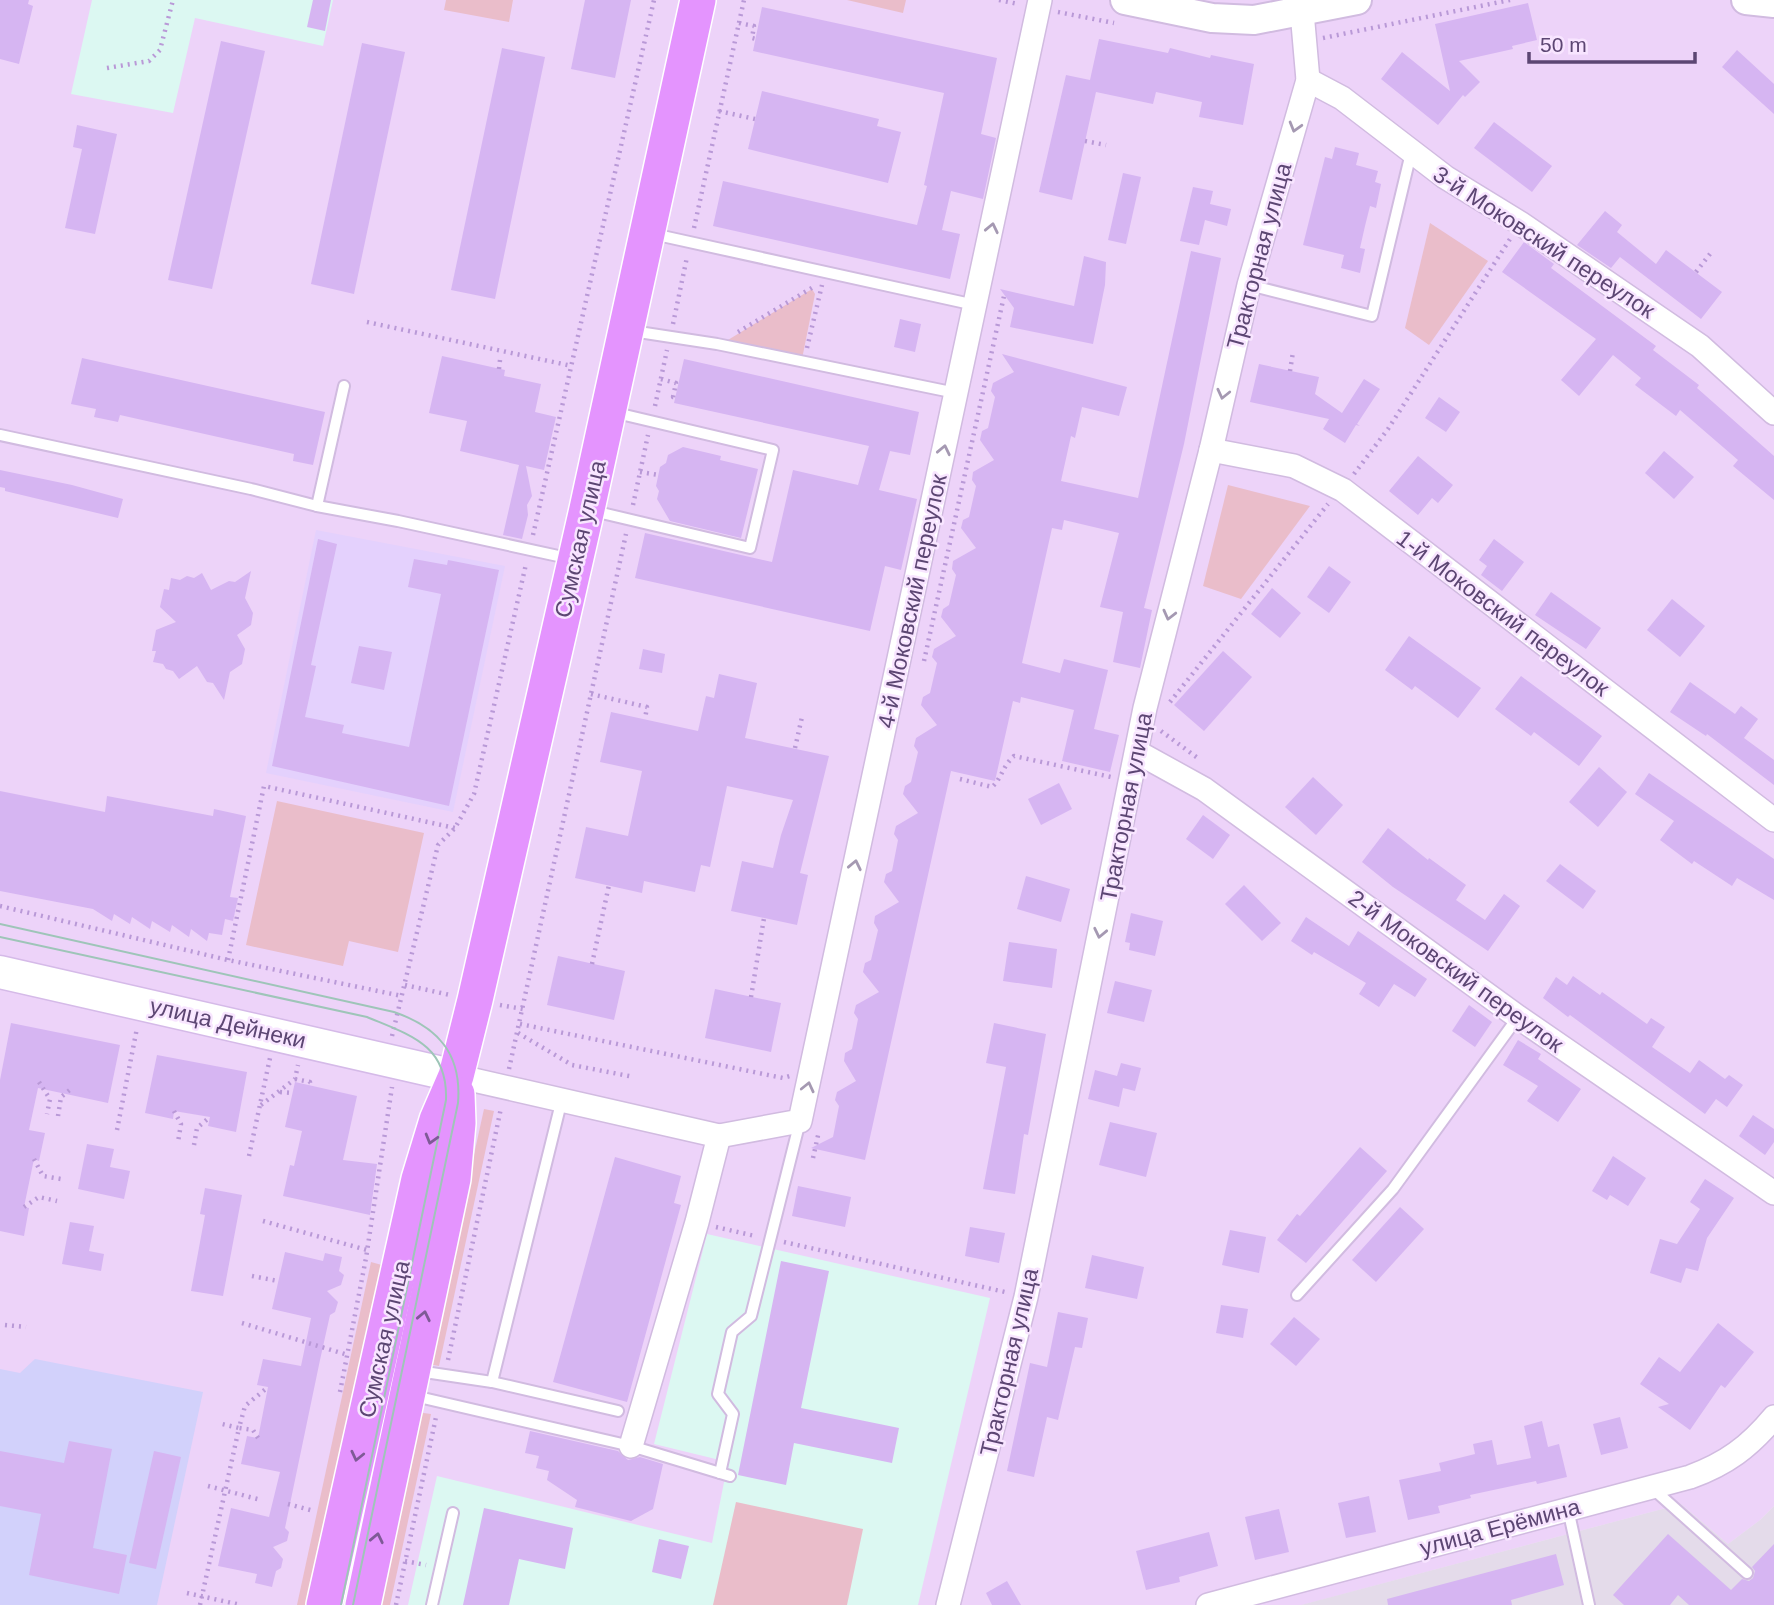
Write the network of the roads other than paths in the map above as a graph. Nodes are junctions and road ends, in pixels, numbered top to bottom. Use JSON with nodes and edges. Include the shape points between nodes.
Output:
{"nodes":[{"id":1,"x":698,"y":0,"type":"edge"},
{"id":2,"x":1040,"y":0,"type":"edge"},
{"id":3,"x":1125,"y":0,"type":"edge"},
{"id":4,"x":1357,"y":0,"type":"edge"},
{"id":5,"x":1746,"y":0,"type":"edge"},
{"id":6,"x":1774,"y":2,"type":"edge"},
{"id":7,"x":1302,"y":12,"type":"junction"},
{"id":8,"x":1308,"y":80,"type":"junction"},
{"id":9,"x":1411,"y":153,"type":"junction"},
{"id":10,"x":647,"y":232,"type":"junction"},
{"id":11,"x":1249,"y":285,"type":"junction"},
{"id":12,"x":975,"y":305,"type":"junction"},
{"id":13,"x":626,"y":330,"type":"junction"},
{"id":14,"x":344,"y":386,"type":"dead end"},
{"id":15,"x":956,"y":393,"type":"junction"},
{"id":16,"x":609,"y":411,"type":"junction"},
{"id":17,"x":1774,"y":413,"type":"edge"},
{"id":18,"x":0,"y":435,"type":"edge"},
{"id":19,"x":1211,"y":450,"type":"junction"},
{"id":20,"x":317,"y":506,"type":"junction"},
{"id":21,"x":587,"y":509,"type":"junction"},
{"id":22,"x":575,"y":560,"type":"junction"},
{"id":23,"x":1137,"y":752,"type":"junction"},
{"id":24,"x":1774,"y":820,"type":"edge"},
{"id":25,"x":0,"y":972,"type":"edge"},
{"id":26,"x":1518,"y":1017,"type":"junction"},
{"id":27,"x":456,"y":1076,"type":"junction"},
{"id":28,"x":562,"y":1099,"type":"junction"},
{"id":29,"x":800,"y":1121,"type":"junction"},
{"id":30,"x":719,"y":1136,"type":"junction"},
{"id":31,"x":1774,"y":1193,"type":"edge"},
{"id":32,"x":1297,"y":1295,"type":"dead end"},
{"id":33,"x":492,"y":1382,"type":"junction"},
{"id":34,"x":426,"y":1385,"type":"junction"},
{"id":35,"x":618,"y":1411,"type":"dead end"},
{"id":36,"x":1774,"y":1418,"type":"edge"},
{"id":37,"x":631,"y":1446,"type":"junction"},
{"id":38,"x":1651,"y":1487,"type":"junction"},
{"id":39,"x":1568,"y":1509,"type":"junction"},
{"id":40,"x":453,"y":1513,"type":"dead end"},
{"id":41,"x":1747,"y":1573,"type":"dead end"},
{"id":42,"x":324,"y":1605,"type":"edge"},
{"id":43,"x":363,"y":1605,"type":"edge"},
{"id":44,"x":432,"y":1605,"type":"edge"},
{"id":45,"x":948,"y":1605,"type":"edge"},
{"id":46,"x":1208,"y":1605,"type":"edge"},
{"id":47,"x":1589,"y":1605,"type":"edge"}],
"edges":[{"from":1,"to":10,"type":"main road","name":"Сумская улица"},
{"from":12,"to":2,"type":"street","name":"4-й Моковский переулок","one_way":true},
{"from":3,"to":7,"type":"street","via":[[1212,18],[1254,20]]},
{"from":4,"to":7,"type":"street"},
{"from":5,"to":6,"type":"street"},
{"from":7,"to":8,"type":"street","name":"Тракторная улица"},
{"from":8,"to":9,"type":"street","name":"3-й Моковский переулок","via":[[1342,98]]},
{"from":8,"to":11,"type":"street","name":"Тракторная улица","one_way":true},
{"from":9,"to":11,"type":"lane","via":[[1372,316]]},
{"from":9,"to":17,"type":"street","name":"3-й Моковский переулок","via":[[1700,346]]},
{"from":10,"to":12,"type":"lane"},
{"from":10,"to":13,"type":"main road","name":"Сумская улица"},
{"from":11,"to":19,"type":"street","name":"Тракторная улица","one_way":true},
{"from":12,"to":15,"type":"street","name":"4-й Моковский переулок"},
{"from":13,"to":15,"type":"lane","via":[[671,335]]},
{"from":13,"to":16,"type":"main road","name":"Сумская улица"},
{"from":14,"to":20,"type":"lane"},
{"from":29,"to":15,"type":"street","name":"4-й Моковский переулок","one_way":true},
{"from":16,"to":21,"type":"main road","name":"Сумская улица"},
{"from":16,"to":21,"type":"lane","via":[[773,450],[750,548]]},
{"from":18,"to":20,"type":"lane"},
{"from":19,"to":23,"type":"street","name":"Тракторная улица","one_way":true},
{"from":19,"to":24,"type":"street","name":"1-й Моковский переулок","via":[[1294,466],[1343,490]]},
{"from":20,"to":22,"type":"lane"},
{"from":21,"to":22,"type":"main road","name":"Сумская улица"},
{"from":22,"to":27,"type":"main road","name":"Сумская улица"},
{"from":23,"to":26,"type":"street","name":"2-й Моковский переулок","via":[[1204,789]]},
{"from":23,"to":45,"type":"street","name":"Тракторная улица","one_way":true,"via":[[1026,1297]]},
{"from":25,"to":27,"type":"main road","name":"улица Дейнеки"},
{"from":26,"to":31,"type":"street","name":"2-й Моковский переулок"},
{"from":26,"to":32,"type":"lane","via":[[1393,1189]]},
{"from":27,"to":28,"type":"street"},
{"from":34,"to":27,"type":"main road","name":"Сумская улица","one_way":true,"via":[[453,1179]]},
{"from":27,"to":42,"type":"main road","name":"Сумская улица","one_way":true,"via":[[419,1178]]},
{"from":28,"to":30,"type":"street"},
{"from":28,"to":33,"type":"lane"},
{"from":29,"to":30,"type":"street"},
{"from":29,"to":37,"type":"lane","via":[[751,1316],[732,1332],[718,1394],[733,1414],[725,1475]]},
{"from":30,"to":37,"type":"street"},
{"from":33,"to":34,"type":"lane"},
{"from":33,"to":35,"type":"lane"},
{"from":34,"to":37,"type":"lane"},
{"from":43,"to":34,"type":"main road","name":"Сумская улица","one_way":true},
{"from":36,"to":38,"type":"street","name":"улица Ерёмина","via":[[1723,1463]]},
{"from":38,"to":39,"type":"street","name":"улица Ерёмина"},
{"from":38,"to":41,"type":"lane"},
{"from":39,"to":46,"type":"street","name":"улица Ерёмина"},
{"from":39,"to":47,"type":"lane"},
{"from":40,"to":44,"type":"lane"}]}
